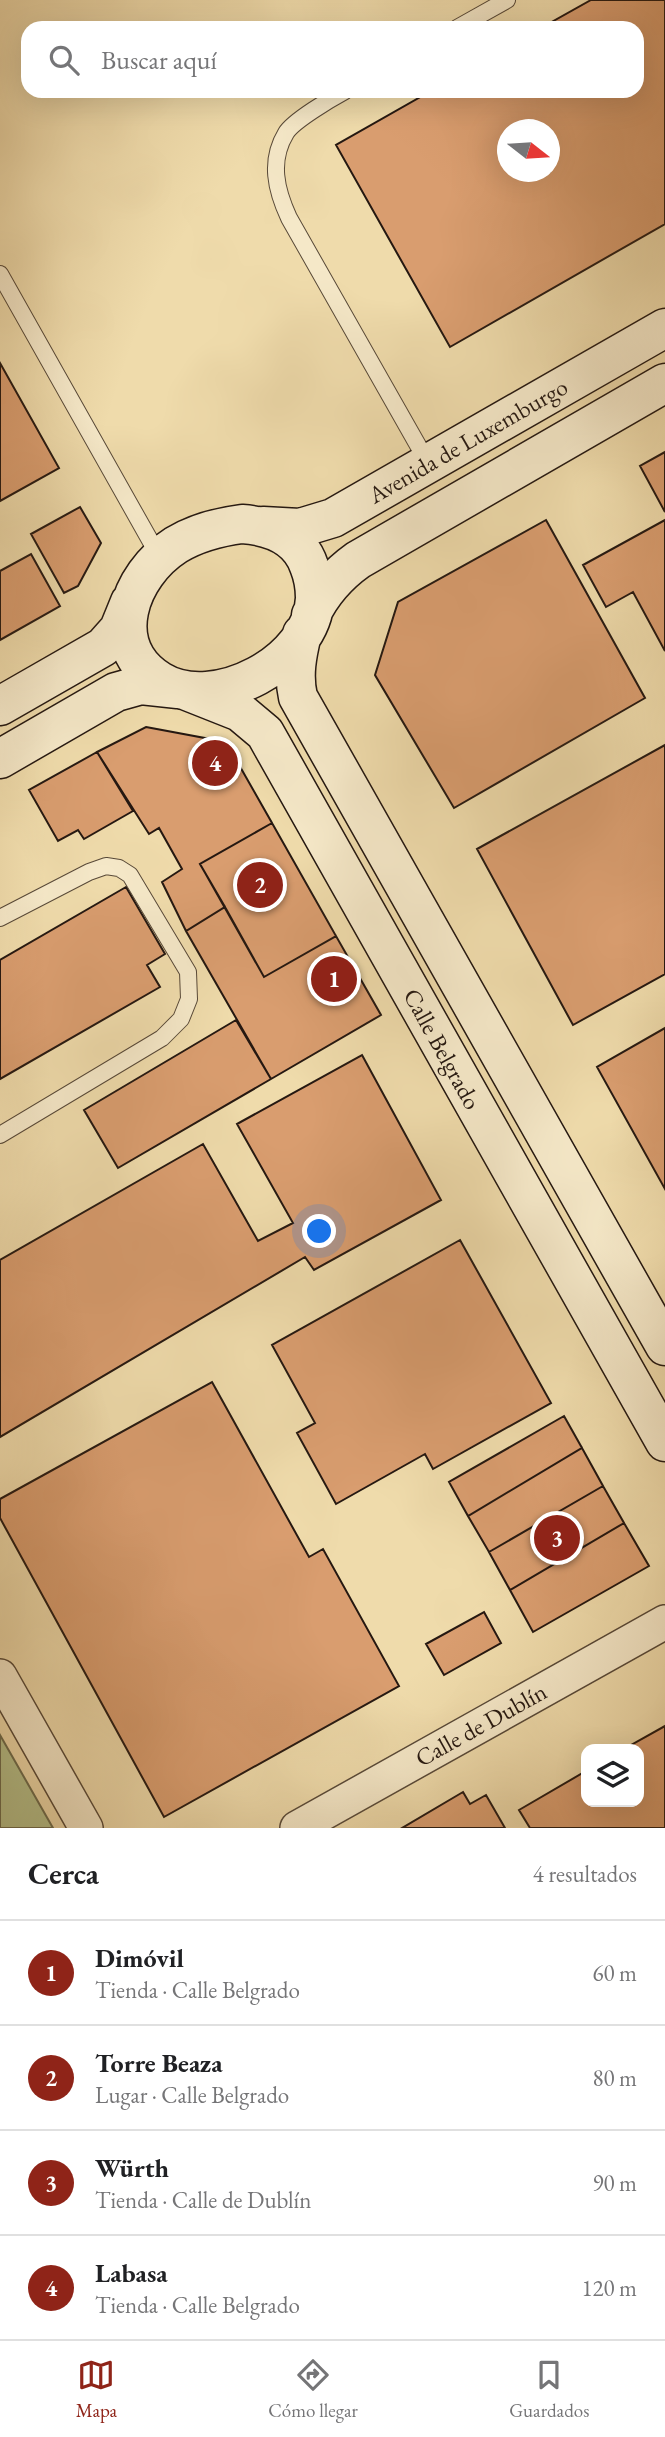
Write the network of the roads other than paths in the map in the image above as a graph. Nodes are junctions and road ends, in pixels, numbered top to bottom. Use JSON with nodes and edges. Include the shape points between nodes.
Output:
{"nodes":[{"id":1,"x":507,"y":0,"type":"edge"},
{"id":2,"x":470,"y":21,"type":"edge"},
{"id":3,"x":332,"y":98,"type":"edge"},
{"id":4,"x":0,"y":274,"type":"edge"},
{"id":5,"x":665,"y":328,"type":"edge"},
{"id":6,"x":665,"y":383,"type":"edge"},
{"id":7,"x":428,"y":463,"type":"junction"},
{"id":8,"x":263,"y":526,"type":"junction"},
{"id":9,"x":160,"y":558,"type":"junction"},
{"id":10,"x":132,"y":597,"type":"junction"},
{"id":11,"x":307,"y":624,"type":"junction"},
{"id":12,"x":184,"y":690,"type":"junction"},
{"id":13,"x":0,"y":706,"type":"edge"},
{"id":14,"x":0,"y":759,"type":"edge"},
{"id":15,"x":0,"y":918,"type":"edge"},
{"id":16,"x":0,"y":1135,"type":"edge"},
{"id":17,"x":665,"y":1346,"type":"edge"},
{"id":18,"x":665,"y":1442,"type":"edge"},
{"id":19,"x":665,"y":1622,"type":"edge"},
{"id":20,"x":0,"y":1676,"type":"edge"},
{"id":21,"x":86,"y":1828,"type":"edge"},
{"id":22,"x":297,"y":1828,"type":"edge"}],
"edges":[{"from":1,"to":2,"type":"lane"},
{"from":3,"to":7,"type":"lane","via":[[287,131],[275,172],[278,193]]},
{"from":4,"to":9,"type":"lane"},
{"from":5,"to":7,"type":"main road","name":"Avenida de Luxemburgo"},
{"from":6,"to":11,"type":"main road","name":"Avenida de Luxemburgo","via":[[358,560],[325,591]]},
{"from":7,"to":8,"type":"main road","name":"Avenida de Luxemburgo","via":[[316,525]]},
{"from":8,"to":9,"type":"main road","via":[[242,524],[208,531]]},
{"from":8,"to":11,"type":"main road","via":[[282,533],[307,559],[315,599]]},
{"from":9,"to":10,"type":"main road"},
{"from":10,"to":12,"type":"main road","via":[[127,617],[137,656],[149,674]]},
{"from":10,"to":13,"type":"main road","via":[[119,629],[103,647]]},
{"from":11,"to":12,"type":"main road","via":[[277,662],[260,674],[220,690]]},
{"from":11,"to":17,"type":"main road","name":"Calle Belgrado","via":[[297,654],[298,697]]},
{"from":12,"to":14,"type":"main road","via":[[141,685],[116,692]]},
{"from":12,"to":18,"type":"main road","name":"Calle Belgrado","via":[[240,712],[265,733]]},
{"from":15,"to":16,"type":"lane","via":[[89,872],[106,866],[119,868],[130,875],[188,972],[189,999],[181,1019],[162,1038]]},
{"from":19,"to":22,"type":"street","name":"Calle de Dublín"},
{"from":20,"to":21,"type":"street"}]}
